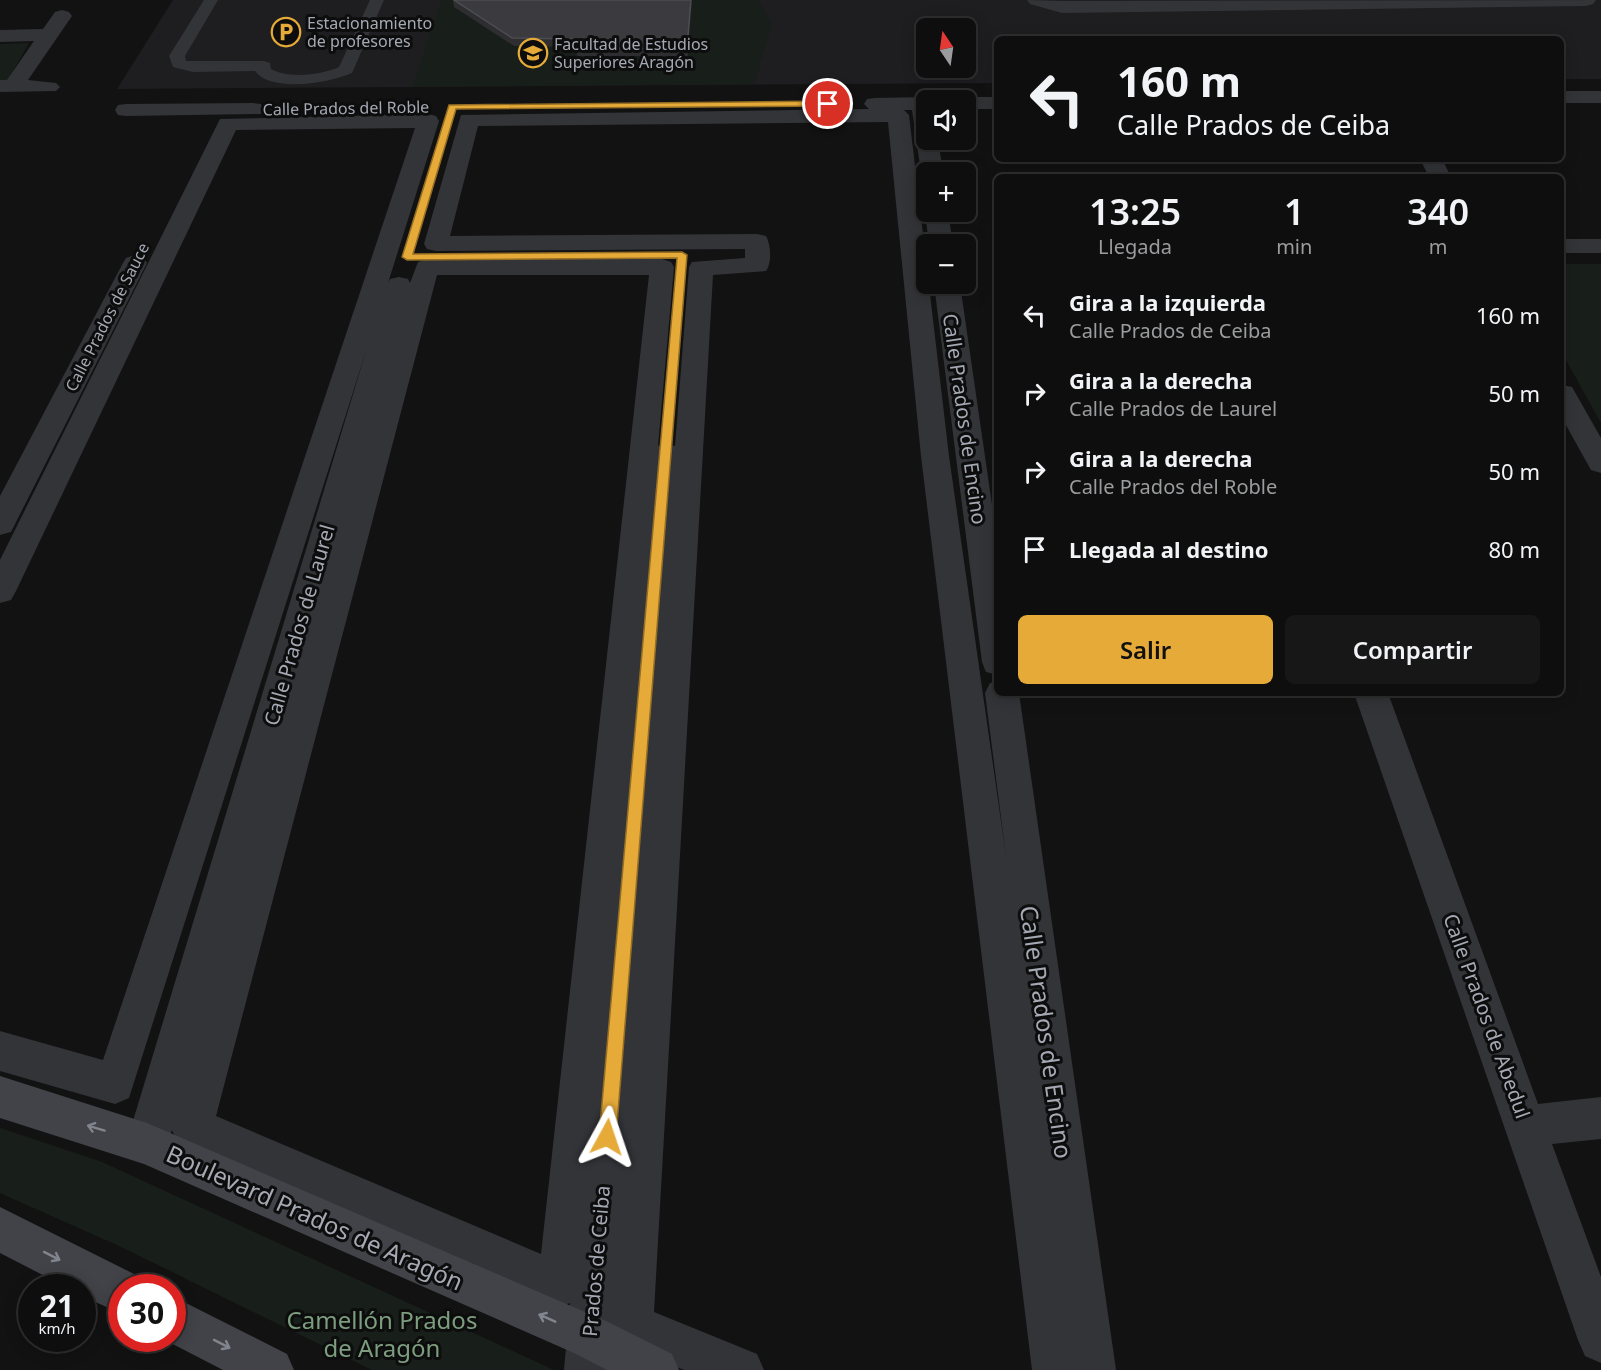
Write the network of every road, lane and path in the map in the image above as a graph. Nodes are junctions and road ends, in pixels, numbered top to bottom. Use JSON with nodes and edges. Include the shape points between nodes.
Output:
{"nodes":[{"id":1,"x":211,"y":0,"type":"edge"},
{"id":2,"x":377,"y":0,"type":"edge"},
{"id":3,"x":1037,"y":0,"type":"edge"},
{"id":4,"x":1586,"y":0,"type":"edge"},
{"id":5,"x":1233,"y":2,"type":"edge"},
{"id":6,"x":62,"y":16,"type":"dead end"},
{"id":7,"x":50,"y":35,"type":"junction"},
{"id":8,"x":0,"y":36,"type":"edge"},
{"id":9,"x":6,"y":86,"type":"edge"},
{"id":10,"x":49,"y":87,"type":"dead end"},
{"id":11,"x":1564,"y":97,"type":"edge"},
{"id":12,"x":1601,"y":97,"type":"edge"},
{"id":13,"x":976,"y":103,"type":"edge"},
{"id":14,"x":994,"y":103,"type":"edge"},
{"id":15,"x":916,"y":104,"type":"edge"},
{"id":16,"x":446,"y":107,"type":"junction"},
{"id":17,"x":126,"y":110,"type":"dead end"},
{"id":18,"x":215,"y":110,"type":"junction"},
{"id":19,"x":1564,"y":246,"type":"edge"},
{"id":20,"x":1601,"y":246,"type":"edge"},
{"id":21,"x":741,"y":254,"type":"dead end"},
{"id":22,"x":682,"y":255,"type":"junction"},
{"id":23,"x":417,"y":262,"type":"junction"},
{"id":24,"x":948,"y":294,"type":"edge"},
{"id":25,"x":1564,"y":398,"type":"edge"},
{"id":26,"x":1601,"y":463,"type":"edge"},
{"id":27,"x":0,"y":525,"type":"edge"},
{"id":28,"x":0,"y":591,"type":"edge"},
{"id":29,"x":994,"y":632,"type":"edge"},
{"id":30,"x":1002,"y":696,"type":"edge"},
{"id":31,"x":1372,"y":696,"type":"edge"},
{"id":32,"x":0,"y":1051,"type":"edge"},
{"id":33,"x":0,"y":1097,"type":"edge"},
{"id":34,"x":1601,"y":1118,"type":"edge"},
{"id":35,"x":1526,"y":1126,"type":"junction"},
{"id":36,"x":147,"y":1144,"type":"junction"},
{"id":37,"x":0,"y":1229,"type":"edge"},
{"id":38,"x":108,"y":1285,"type":"edge"},
{"id":39,"x":186,"y":1326,"type":"edge"},
{"id":40,"x":1601,"y":1340,"type":"edge"},
{"id":41,"x":588,"y":1354,"type":"edge"},
{"id":42,"x":271,"y":1370,"type":"edge"},
{"id":43,"x":656,"y":1370,"type":"edge"},
{"id":44,"x":741,"y":1370,"type":"edge"},
{"id":45,"x":1055,"y":1370,"type":"edge"},
{"id":46,"x":1093,"y":1370,"type":"edge"}],
"edges":[{"from":1,"to":2,"type":"lane","via":[[177,56],[180,64],[193,68],[264,66],[267,75],[281,78],[331,76],[346,70]]},
{"from":3,"to":5,"type":"street","via":[[1062,7]]},
{"from":4,"to":5,"type":"street"},
{"from":6,"to":7,"type":"street"},
{"from":7,"to":8,"type":"street"},
{"from":7,"to":9,"type":"street"},
{"from":9,"to":10,"type":"street"},
{"from":11,"to":12,"type":"street"},
{"from":13,"to":14,"type":"street"},
{"from":15,"to":16,"type":"street","name":"Calle Prados del Roble"},
{"from":16,"to":18,"type":"street","name":"Calle Prados del Roble"},
{"from":16,"to":23,"type":"street","name":"Calle Prados de Laurel"},
{"from":17,"to":18,"type":"street","name":"Calle Prados del Roble"},
{"from":18,"to":27,"type":"street","name":"Calle Prados de Sauce"},
{"from":19,"to":20,"type":"street"},
{"from":21,"to":22,"type":"street"},
{"from":22,"to":23,"type":"street"},
{"from":22,"to":41,"type":"street","name":"Prados de Ceiba"},
{"from":23,"to":23,"type":"street","via":[[662,267],[560,1285],[192,1127]]},
{"from":23,"to":36,"type":"street","name":"Calle Prados de Laurel"},
{"from":24,"to":29,"type":"street","name":"Calle Prados de Encino"},
{"from":25,"to":26,"type":"street"},
{"from":28,"to":32,"type":"street","via":[[228,124],[428,121],[115,1084]]},
{"from":30,"to":46,"type":"street","name":"Calle Prados de Encino"},
{"from":31,"to":35,"type":"street","name":"Calle Prados de Abedul"},
{"from":36,"to":33,"type":"street","name":"Boulevard Prados de Aragón","one_way":true},
{"from":34,"to":35,"type":"street"},
{"from":35,"to":40,"type":"street","name":"Calle Prados de Abedul"},
{"from":41,"to":36,"type":"street","name":"Boulevard Prados de Aragón","one_way":true},
{"from":37,"to":38,"type":"street","one_way":true},
{"from":39,"to":42,"type":"street","one_way":true},
{"from":41,"to":43,"type":"street","name":"Boulevard Prados de Aragón"},
{"from":44,"to":45,"type":"street","via":[[630,1325],[701,267],[757,266],[757,241],[436,244],[469,120],[898,115],[935,456]]}]}
